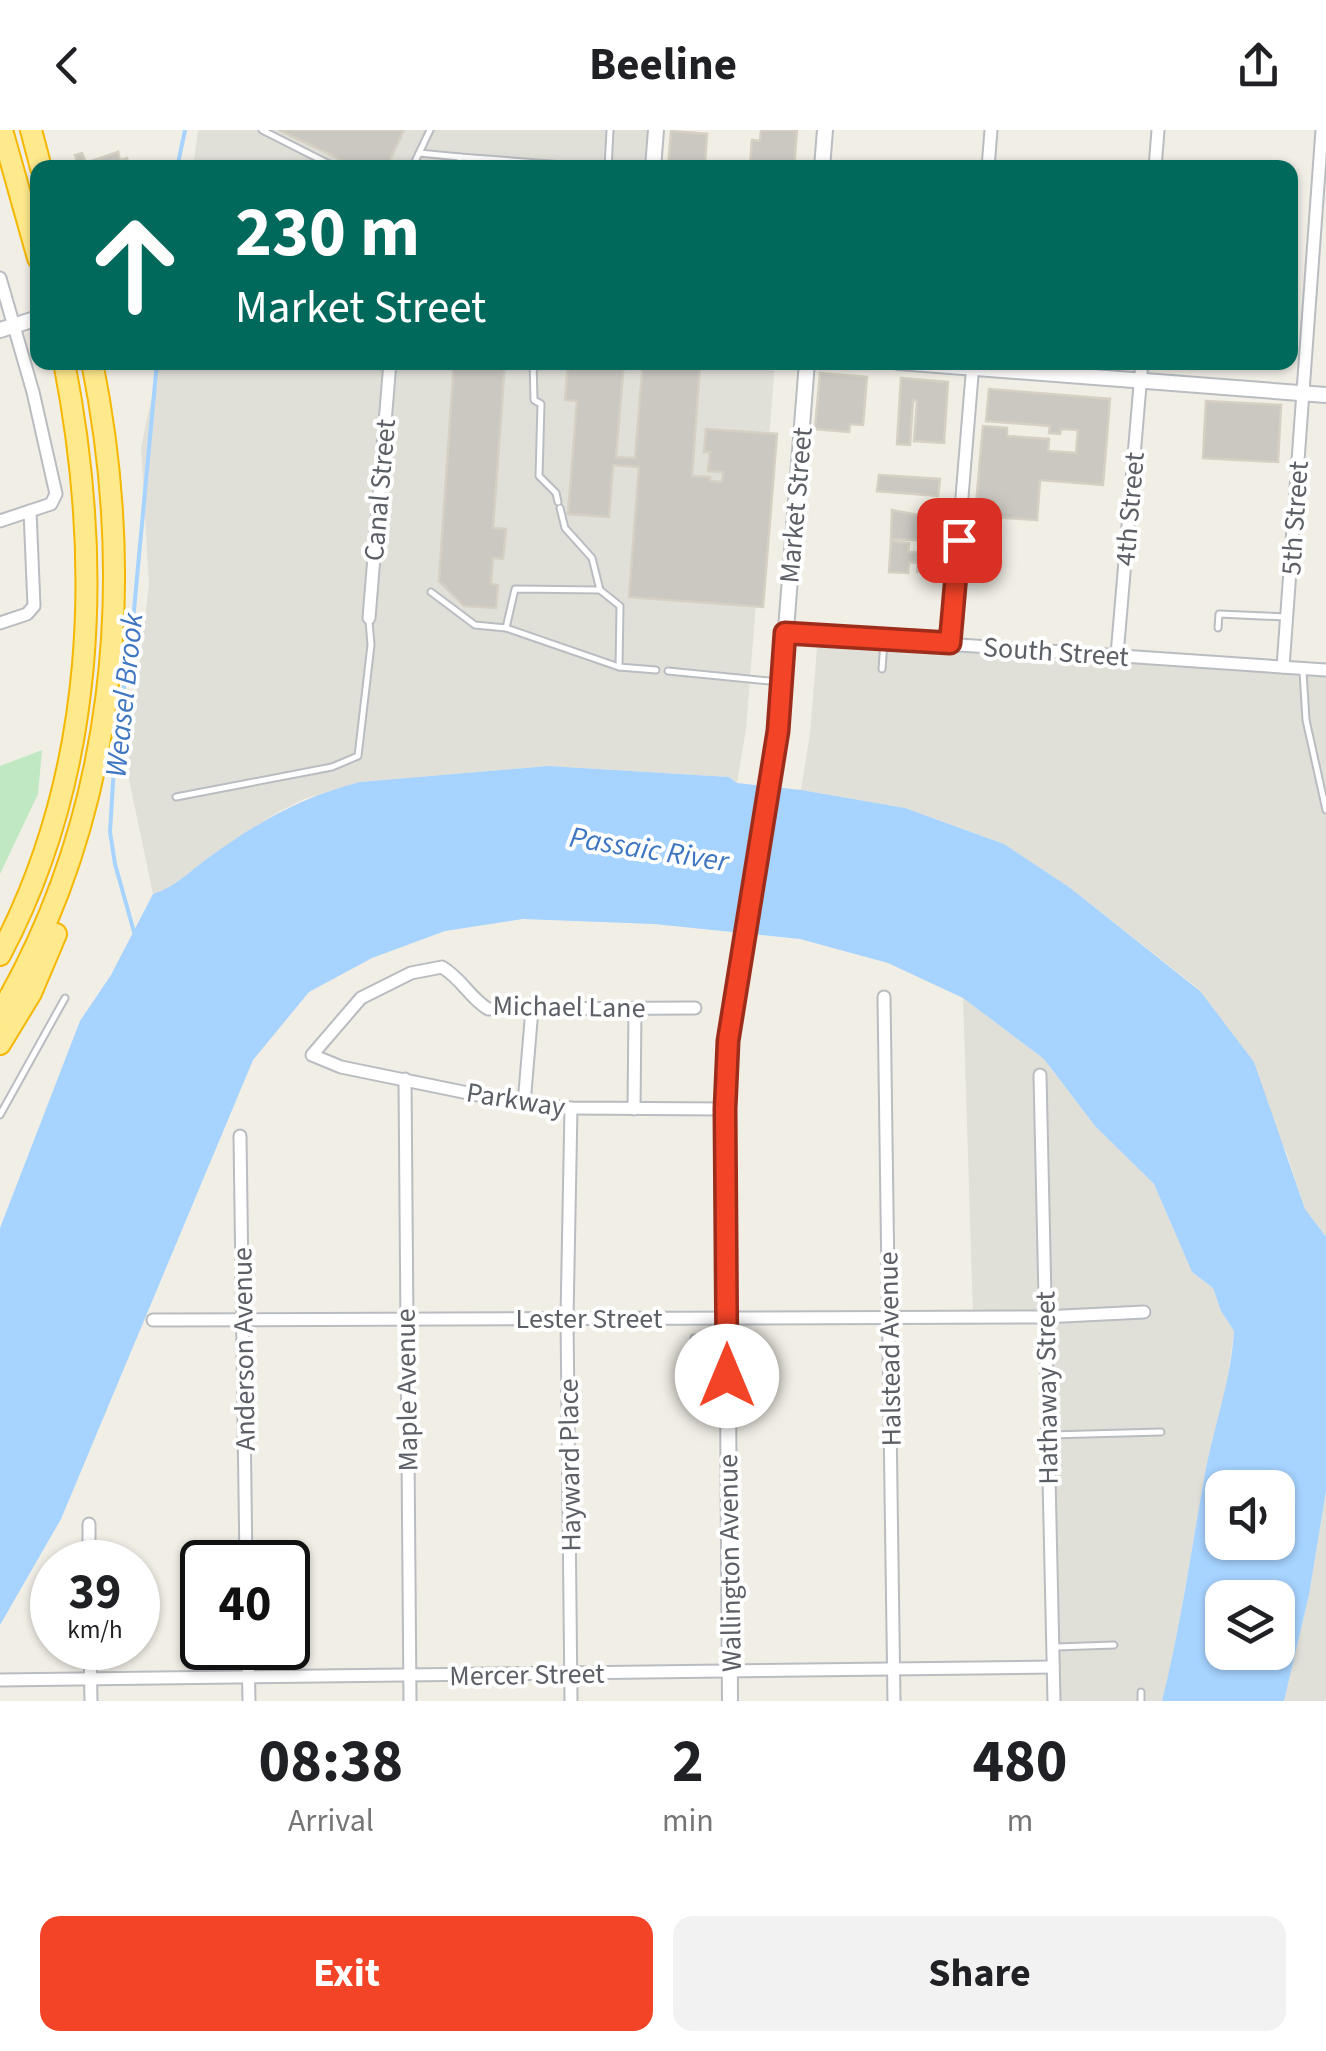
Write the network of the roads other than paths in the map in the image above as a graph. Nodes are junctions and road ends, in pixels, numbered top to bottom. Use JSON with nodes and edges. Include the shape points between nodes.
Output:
{"nodes":[{"id":1,"x":2,"y":130,"type":"edge"},
{"id":2,"x":31,"y":130,"type":"edge"},
{"id":3,"x":262,"y":130,"type":"edge"},
{"id":4,"x":430,"y":130,"type":"edge"},
{"id":5,"x":610,"y":130,"type":"edge"},
{"id":6,"x":656,"y":130,"type":"edge"},
{"id":7,"x":825,"y":130,"type":"edge"},
{"id":8,"x":991,"y":130,"type":"edge"},
{"id":9,"x":1158,"y":130,"type":"edge"},
{"id":10,"x":1322,"y":130,"type":"edge"},
{"id":11,"x":418,"y":154,"type":"junction"},
{"id":12,"x":460,"y":157,"type":"junction"},
{"id":13,"x":39,"y":160,"type":"edge"},
{"id":14,"x":321,"y":160,"type":"edge"},
{"id":15,"x":415,"y":160,"type":"edge"},
{"id":16,"x":460,"y":160,"type":"edge"},
{"id":17,"x":500,"y":160,"type":"edge"},
{"id":18,"x":607,"y":160,"type":"edge"},
{"id":19,"x":654,"y":160,"type":"edge"},
{"id":20,"x":823,"y":160,"type":"edge"},
{"id":21,"x":989,"y":160,"type":"edge"},
{"id":22,"x":1156,"y":160,"type":"edge"},
{"id":23,"x":30,"y":230,"type":"edge"},
{"id":24,"x":0,"y":278,"type":"edge"},
{"id":25,"x":8,"y":328,"type":"edge"},
{"id":26,"x":65,"y":370,"type":"edge"},
{"id":27,"x":93,"y":370,"type":"edge"},
{"id":28,"x":389,"y":370,"type":"edge"},
{"id":29,"x":533,"y":370,"type":"edge"},
{"id":30,"x":806,"y":370,"type":"edge"},
{"id":31,"x":973,"y":370,"type":"edge"},
{"id":32,"x":1022,"y":370,"type":"edge"},
{"id":33,"x":1141,"y":370,"type":"edge"},
{"id":34,"x":1140,"y":382,"type":"junction"},
{"id":35,"x":1303,"y":394,"type":"junction"},
{"id":36,"x":1326,"y":395,"type":"edge"},
{"id":37,"x":30,"y":511,"type":"junction"},
{"id":38,"x":0,"y":521,"type":"edge"},
{"id":39,"x":600,"y":590,"type":"junction"},
{"id":40,"x":432,"y":592,"type":"dead end"},
{"id":41,"x":1286,"y":617,"type":"junction"},
{"id":42,"x":369,"y":618,"type":"joint"},
{"id":43,"x":0,"y":622,"type":"edge"},
{"id":44,"x":506,"y":628,"type":"junction"},
{"id":45,"x":1218,"y":628,"type":"dead end"},
{"id":46,"x":785,"y":633,"type":"junction"},
{"id":47,"x":884,"y":639,"type":"junction"},
{"id":48,"x":950,"y":643,"type":"junction"},
{"id":49,"x":1116,"y":655,"type":"junction"},
{"id":50,"x":619,"y":667,"type":"junction"},
{"id":51,"x":1283,"y":667,"type":"junction"},
{"id":52,"x":882,"y":669,"type":"dead end"},
{"id":53,"x":1302,"y":669,"type":"junction"},
{"id":54,"x":656,"y":670,"type":"dead end"},
{"id":55,"x":1326,"y":670,"type":"edge"},
{"id":56,"x":668,"y":671,"type":"dead end"},
{"id":57,"x":782,"y":683,"type":"junction"},
{"id":58,"x":176,"y":797,"type":"dead end"},
{"id":59,"x":87,"y":806,"type":"junction"},
{"id":60,"x":1326,"y":810,"type":"edge"},
{"id":61,"x":752,"y":886,"type":"joint"},
{"id":62,"x":0,"y":955,"type":"edge"},
{"id":63,"x":884,"y":997,"type":"dead end"},
{"id":64,"x":64,"y":998,"type":"dead end"},
{"id":65,"x":635,"y":1008,"type":"junction"},
{"id":66,"x":695,"y":1008,"type":"dead end"},
{"id":67,"x":532,"y":1009,"type":"junction"},
{"id":68,"x":0,"y":1014,"type":"edge"},
{"id":69,"x":0,"y":1044,"type":"edge"},
{"id":70,"x":312,"y":1055,"type":"joint"},
{"id":71,"x":1040,"y":1075,"type":"dead end"},
{"id":72,"x":406,"y":1079,"type":"junction"},
{"id":73,"x":524,"y":1104,"type":"junction"},
{"id":74,"x":571,"y":1108,"type":"junction"},
{"id":75,"x":634,"y":1109,"type":"junction"},
{"id":76,"x":725,"y":1109,"type":"junction"},
{"id":77,"x":0,"y":1115,"type":"edge"},
{"id":78,"x":240,"y":1136,"type":"dead end"},
{"id":79,"x":1144,"y":1312,"type":"dead end"},
{"id":80,"x":889,"y":1317,"type":"junction"},
{"id":81,"x":1044,"y":1317,"type":"junction"},
{"id":82,"x":567,"y":1318,"type":"junction"},
{"id":83,"x":726,"y":1318,"type":"junction"},
{"id":84,"x":405,"y":1319,"type":"junction"},
{"id":85,"x":154,"y":1320,"type":"dead end"},
{"id":86,"x":243,"y":1320,"type":"junction"},
{"id":87,"x":694,"y":1338,"type":"dead end"},
{"id":88,"x":727,"y":1404,"type":"junction"},
{"id":89,"x":1162,"y":1432,"type":"dead end"},
{"id":90,"x":1047,"y":1434,"type":"junction"},
{"id":91,"x":89,"y":1524,"type":"dead end"},
{"id":92,"x":89,"y":1540,"type":"edge"},
{"id":93,"x":246,"y":1540,"type":"edge"},
{"id":94,"x":1114,"y":1645,"type":"dead end"},
{"id":95,"x":1053,"y":1647,"type":"junction"},
{"id":96,"x":1054,"y":1667,"type":"junction"},
{"id":97,"x":894,"y":1669,"type":"junction"},
{"id":98,"x":90,"y":1670,"type":"edge"},
{"id":99,"x":248,"y":1670,"type":"edge"},
{"id":100,"x":730,"y":1671,"type":"junction"},
{"id":101,"x":571,"y":1673,"type":"junction"},
{"id":102,"x":409,"y":1675,"type":"junction"},
{"id":103,"x":248,"y":1677,"type":"junction"},
{"id":104,"x":90,"y":1679,"type":"junction"},
{"id":105,"x":0,"y":1680,"type":"edge"},
{"id":106,"x":1141,"y":1692,"type":"dead end"},
{"id":107,"x":91,"y":1701,"type":"edge"},
{"id":108,"x":248,"y":1701,"type":"edge"},
{"id":109,"x":410,"y":1701,"type":"edge"},
{"id":110,"x":571,"y":1701,"type":"edge"},
{"id":111,"x":730,"y":1701,"type":"edge"},
{"id":112,"x":894,"y":1701,"type":"edge"},
{"id":113,"x":1054,"y":1701,"type":"edge"},
{"id":114,"x":1141,"y":1701,"type":"edge"}],
"edges":[{"from":1,"to":23,"type":"highway"},
{"from":2,"to":13,"type":"highway"},
{"from":3,"to":14,"type":"lane"},
{"from":4,"to":11,"type":"lane"},
{"from":5,"to":18,"type":"lane"},
{"from":6,"to":19,"type":"street"},
{"from":7,"to":20,"type":"street"},
{"from":8,"to":21,"type":"street"},
{"from":9,"to":22,"type":"street"},
{"from":10,"to":35,"type":"street","name":"5th Street"},
{"from":11,"to":12,"type":"lane"},
{"from":11,"to":15,"type":"lane"},
{"from":12,"to":16,"type":"lane"},
{"from":12,"to":17,"type":"lane"},
{"from":24,"to":25,"type":"street"},
{"from":25,"to":37,"type":"street","via":[[56,484],[51,504]]},
{"from":26,"to":62,"type":"highway","via":[[88,543],[81,690],[50,835]]},
{"from":27,"to":59,"type":"highway","via":[[111,484],[116,580],[108,694]]},
{"from":28,"to":42,"type":"street","name":"Canal Street"},
{"from":29,"to":39,"type":"lane","via":[[534,400],[541,404],[539,476],[556,492],[565,528],[592,558]]},
{"from":30,"to":46,"type":"street","name":"Market Street"},
{"from":31,"to":48,"type":"street"},
{"from":32,"to":34,"type":"street"},
{"from":33,"to":34,"type":"street","name":"4th Street"},
{"from":34,"to":35,"type":"street"},
{"from":34,"to":49,"type":"street","name":"4th Street"},
{"from":35,"to":36,"type":"street"},
{"from":35,"to":41,"type":"street","name":"5th Street"},
{"from":37,"to":38,"type":"street"},
{"from":37,"to":43,"type":"street","via":[[34,606]]},
{"from":39,"to":44,"type":"lane","via":[[514,590]]},
{"from":39,"to":50,"type":"lane","via":[[620,606]]},
{"from":40,"to":44,"type":"lane","via":[[475,625]]},
{"from":41,"to":45,"type":"lane","via":[[1219,614]]},
{"from":41,"to":51,"type":"street","name":"5th Street"},
{"from":42,"to":58,"type":"lane","via":[[358,756],[332,767]]},
{"from":44,"to":50,"type":"lane"},
{"from":46,"to":47,"type":"street","name":"South Street"},
{"from":46,"to":57,"type":"street","name":"Market Street"},
{"from":47,"to":48,"type":"street","name":"South Street"},
{"from":47,"to":52,"type":"lane"},
{"from":48,"to":49,"type":"street","name":"South Street"},
{"from":49,"to":51,"type":"street","name":"South Street"},
{"from":50,"to":54,"type":"lane"},
{"from":51,"to":53,"type":"street","name":"South Street"},
{"from":53,"to":55,"type":"street","name":"South Street"},
{"from":53,"to":60,"type":"lane"},
{"from":56,"to":57,"type":"lane"},
{"from":57,"to":61,"type":"street","name":"Market Street"},
{"from":59,"to":68,"type":"highway","via":[[50,917]]},
{"from":59,"to":69,"type":"highway","via":[[61,922]]},
{"from":61,"to":76,"type":"street","name":"Wallington Avenue","via":[[728,1041]]},
{"from":63,"to":80,"type":"street","name":"Halstead Avenue"},
{"from":64,"to":77,"type":"lane"},
{"from":65,"to":66,"type":"street","name":"Michael Lane"},
{"from":65,"to":67,"type":"street","name":"Michael Lane"},
{"from":65,"to":75,"type":"street"},
{"from":67,"to":70,"type":"street","name":"Michael Lane","via":[[488,1009],[442,968],[411,974],[361,998]]},
{"from":67,"to":73,"type":"street"},
{"from":70,"to":72,"type":"street","name":"Parkway"},
{"from":71,"to":81,"type":"street","name":"Hathaway Street"},
{"from":72,"to":73,"type":"street","name":"Parkway"},
{"from":72,"to":84,"type":"street","name":"Maple Avenue"},
{"from":73,"to":74,"type":"street","name":"Parkway"},
{"from":74,"to":75,"type":"street","name":"Parkway"},
{"from":74,"to":82,"type":"street","name":"Hayward Place"},
{"from":75,"to":76,"type":"street","name":"Parkway"},
{"from":76,"to":83,"type":"street","name":"Wallington Avenue"},
{"from":78,"to":86,"type":"street","name":"Anderson Avenue"},
{"from":79,"to":81,"type":"street","name":"Lester Street"},
{"from":80,"to":81,"type":"street","name":"Lester Street"},
{"from":80,"to":83,"type":"street","name":"Lester Street"},
{"from":80,"to":97,"type":"street","name":"Halstead Avenue"},
{"from":81,"to":90,"type":"street","name":"Hathaway Street"},
{"from":82,"to":83,"type":"street","name":"Lester Street"},
{"from":82,"to":84,"type":"street","name":"Lester Street"},
{"from":82,"to":101,"type":"street","name":"Hayward Place"},
{"from":83,"to":88,"type":"street","name":"Wallington Avenue"},
{"from":84,"to":86,"type":"street","name":"Lester Street"},
{"from":84,"to":102,"type":"street","name":"Maple Avenue"},
{"from":85,"to":86,"type":"street","name":"Lester Street"},
{"from":86,"to":93,"type":"street","name":"Anderson Avenue"},
{"from":87,"to":88,"type":"lane","via":[[695,1405]]},
{"from":88,"to":100,"type":"street","name":"Wallington Avenue"},
{"from":89,"to":90,"type":"lane"},
{"from":90,"to":95,"type":"street","name":"Hathaway Street"},
{"from":91,"to":92,"type":"street"},
{"from":94,"to":95,"type":"lane"},
{"from":95,"to":96,"type":"street","name":"Hathaway Street"},
{"from":96,"to":97,"type":"street","name":"Mercer Street"},
{"from":96,"to":113,"type":"street","name":"Hathaway Street"},
{"from":97,"to":100,"type":"street","name":"Mercer Street"},
{"from":97,"to":112,"type":"street","name":"Halstead Avenue"},
{"from":98,"to":104,"type":"street"},
{"from":99,"to":103,"type":"street"},
{"from":100,"to":101,"type":"street","name":"Mercer Street"},
{"from":100,"to":111,"type":"street","name":"Wallington Avenue"},
{"from":101,"to":102,"type":"street","name":"Mercer Street"},
{"from":101,"to":110,"type":"street","name":"Hayward Place"},
{"from":102,"to":103,"type":"street","name":"Mercer Street"},
{"from":102,"to":109,"type":"street","name":"Maple Avenue"},
{"from":103,"to":104,"type":"street","name":"Mercer Street"},
{"from":103,"to":108,"type":"street"},
{"from":104,"to":105,"type":"street","name":"Mercer Street"},
{"from":104,"to":107,"type":"street"},
{"from":106,"to":114,"type":"lane"}]}
